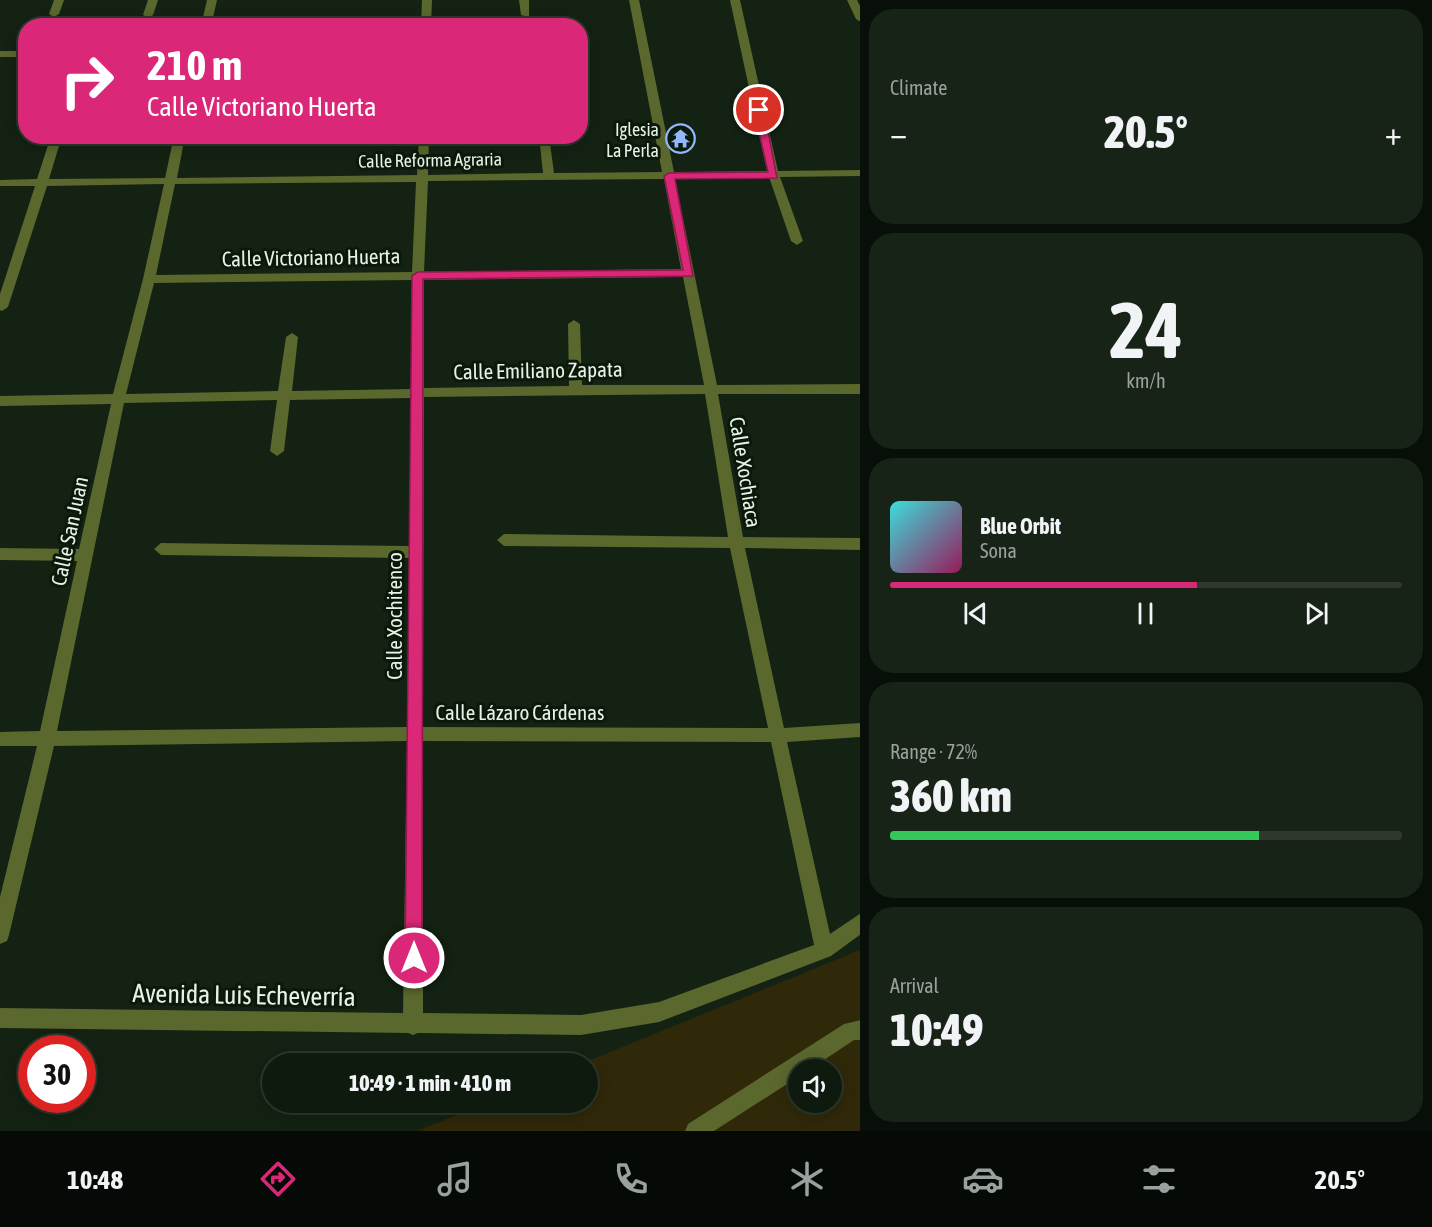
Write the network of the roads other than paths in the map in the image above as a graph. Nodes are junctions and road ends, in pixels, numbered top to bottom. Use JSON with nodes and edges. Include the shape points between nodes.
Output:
{"nodes":[{"id":1,"x":59,"y":0,"type":"edge"},
{"id":2,"x":153,"y":0,"type":"edge"},
{"id":3,"x":212,"y":0,"type":"edge"},
{"id":4,"x":427,"y":0,"type":"edge"},
{"id":5,"x":524,"y":0,"type":"edge"},
{"id":6,"x":634,"y":0,"type":"edge"},
{"id":7,"x":735,"y":0,"type":"edge"},
{"id":8,"x":852,"y":0,"type":"edge"},
{"id":9,"x":54,"y":14,"type":"dead end"},
{"id":10,"x":148,"y":15,"type":"dead end"},
{"id":11,"x":525,"y":15,"type":"dead end"},
{"id":12,"x":860,"y":17,"type":"edge"},
{"id":13,"x":208,"y":18,"type":"edge"},
{"id":14,"x":426,"y":18,"type":"edge"},
{"id":15,"x":0,"y":54,"type":"edge"},
{"id":16,"x":18,"y":54,"type":"edge"},
{"id":17,"x":55,"y":144,"type":"edge"},
{"id":18,"x":178,"y":144,"type":"edge"},
{"id":19,"x":424,"y":144,"type":"edge"},
{"id":20,"x":545,"y":144,"type":"edge"},
{"id":21,"x":860,"y":173,"type":"edge"},
{"id":22,"x":669,"y":176,"type":"junction"},
{"id":23,"x":774,"y":176,"type":"junction"},
{"id":24,"x":549,"y":177,"type":"junction"},
{"id":25,"x":423,"y":178,"type":"junction"},
{"id":26,"x":168,"y":182,"type":"junction"},
{"id":27,"x":0,"y":183,"type":"edge"},
{"id":28,"x":43,"y":183,"type":"junction"},
{"id":29,"x":797,"y":241,"type":"dead end"},
{"id":30,"x":689,"y":273,"type":"junction"},
{"id":31,"x":418,"y":276,"type":"junction"},
{"id":32,"x":149,"y":279,"type":"junction"},
{"id":33,"x":2,"y":307,"type":"dead end"},
{"id":34,"x":574,"y":324,"type":"dead end"},
{"id":35,"x":292,"y":337,"type":"dead end"},
{"id":36,"x":711,"y":389,"type":"junction"},
{"id":37,"x":860,"y":389,"type":"edge"},
{"id":38,"x":576,"y":390,"type":"junction"},
{"id":39,"x":419,"y":393,"type":"junction"},
{"id":40,"x":284,"y":397,"type":"junction"},
{"id":41,"x":0,"y":401,"type":"edge"},
{"id":42,"x":118,"y":401,"type":"junction"},
{"id":43,"x":277,"y":451,"type":"dead end"},
{"id":44,"x":504,"y":540,"type":"dead end"},
{"id":45,"x":737,"y":544,"type":"junction"},
{"id":46,"x":860,"y":544,"type":"edge"},
{"id":47,"x":161,"y":549,"type":"dead end"},
{"id":48,"x":415,"y":552,"type":"junction"},
{"id":49,"x":0,"y":554,"type":"edge"},
{"id":50,"x":86,"y":555,"type":"junction"},
{"id":51,"x":860,"y":730,"type":"edge"},
{"id":52,"x":416,"y":734,"type":"junction"},
{"id":53,"x":779,"y":735,"type":"junction"},
{"id":54,"x":47,"y":738,"type":"junction"},
{"id":55,"x":0,"y":739,"type":"edge"},
{"id":56,"x":860,"y":923,"type":"edge"},
{"id":57,"x":0,"y":935,"type":"edge"},
{"id":58,"x":824,"y":950,"type":"junction"},
{"id":59,"x":0,"y":1018,"type":"edge"},
{"id":60,"x":413,"y":1025,"type":"junction"},
{"id":61,"x":860,"y":1030,"type":"edge"},
{"id":62,"x":695,"y":1131,"type":"edge"}],
"edges":[{"from":1,"to":9,"type":"street"},
{"from":2,"to":10,"type":"street"},
{"from":3,"to":13,"type":"street"},
{"from":4,"to":14,"type":"street"},
{"from":5,"to":11,"type":"street"},
{"from":6,"to":22,"type":"street","name":"Calle Xochiaca"},
{"from":7,"to":23,"type":"street"},
{"from":8,"to":12,"type":"street"},
{"from":15,"to":16,"type":"street"},
{"from":17,"to":28,"type":"street"},
{"from":18,"to":26,"type":"street","name":"Calle San Juan"},
{"from":19,"to":25,"type":"street","name":"Calle Xochitenco"},
{"from":20,"to":24,"type":"street"},
{"from":21,"to":23,"type":"street","name":"Calle Reforma Agraria"},
{"from":22,"to":23,"type":"street","name":"Calle Reforma Agraria"},
{"from":22,"to":24,"type":"street","name":"Calle Reforma Agraria"},
{"from":22,"to":30,"type":"street","name":"Calle Xochiaca"},
{"from":23,"to":29,"type":"street"},
{"from":24,"to":25,"type":"street","name":"Calle Reforma Agraria"},
{"from":25,"to":26,"type":"street","name":"Calle Reforma Agraria"},
{"from":25,"to":31,"type":"street","name":"Calle Xochitenco"},
{"from":26,"to":28,"type":"street","name":"Calle Reforma Agraria"},
{"from":26,"to":32,"type":"street","name":"Calle San Juan"},
{"from":27,"to":28,"type":"street","name":"Calle Reforma Agraria"},
{"from":28,"to":33,"type":"street"},
{"from":30,"to":31,"type":"street","name":"Calle Victoriano Huerta"},
{"from":30,"to":36,"type":"street","name":"Calle Xochiaca"},
{"from":31,"to":32,"type":"street","name":"Calle Victoriano Huerta"},
{"from":31,"to":39,"type":"street","name":"Calle Xochitenco"},
{"from":32,"to":42,"type":"street","name":"Calle San Juan"},
{"from":34,"to":38,"type":"street"},
{"from":35,"to":40,"type":"street"},
{"from":36,"to":37,"type":"street","name":"Calle Emiliano Zapata"},
{"from":36,"to":38,"type":"street","name":"Calle Emiliano Zapata"},
{"from":36,"to":45,"type":"street","name":"Calle Xochiaca"},
{"from":38,"to":39,"type":"street","name":"Calle Emiliano Zapata"},
{"from":39,"to":40,"type":"street","name":"Calle Emiliano Zapata"},
{"from":39,"to":48,"type":"street","name":"Calle Xochitenco"},
{"from":40,"to":42,"type":"street","name":"Calle Emiliano Zapata"},
{"from":40,"to":43,"type":"street"},
{"from":41,"to":42,"type":"street","name":"Calle Emiliano Zapata"},
{"from":42,"to":50,"type":"street","name":"Calle San Juan"},
{"from":44,"to":45,"type":"street"},
{"from":45,"to":46,"type":"street"},
{"from":45,"to":53,"type":"street","name":"Calle Xochiaca"},
{"from":47,"to":48,"type":"street"},
{"from":48,"to":52,"type":"street","name":"Calle Xochitenco"},
{"from":49,"to":50,"type":"street"},
{"from":50,"to":54,"type":"street","name":"Calle San Juan"},
{"from":51,"to":53,"type":"street","name":"Calle Lázaro Cárdenas"},
{"from":52,"to":53,"type":"street","name":"Calle Lázaro Cárdenas"},
{"from":52,"to":54,"type":"street","name":"Calle Lázaro Cárdenas"},
{"from":52,"to":60,"type":"street","name":"Calle Xochitenco"},
{"from":53,"to":58,"type":"street","name":"Calle Xochiaca"},
{"from":54,"to":55,"type":"street","name":"Calle Lázaro Cárdenas"},
{"from":54,"to":57,"type":"street","name":"Calle San Juan"},
{"from":56,"to":58,"type":"street","name":"Avenida Luis Echeverría"},
{"from":58,"to":60,"type":"street","name":"Avenida Luis Echeverría","via":[[659,1012],[581,1025]]},
{"from":59,"to":60,"type":"street","name":"Avenida Luis Echeverría"},
{"from":61,"to":62,"type":"street","via":[[851,1031]]}]}
